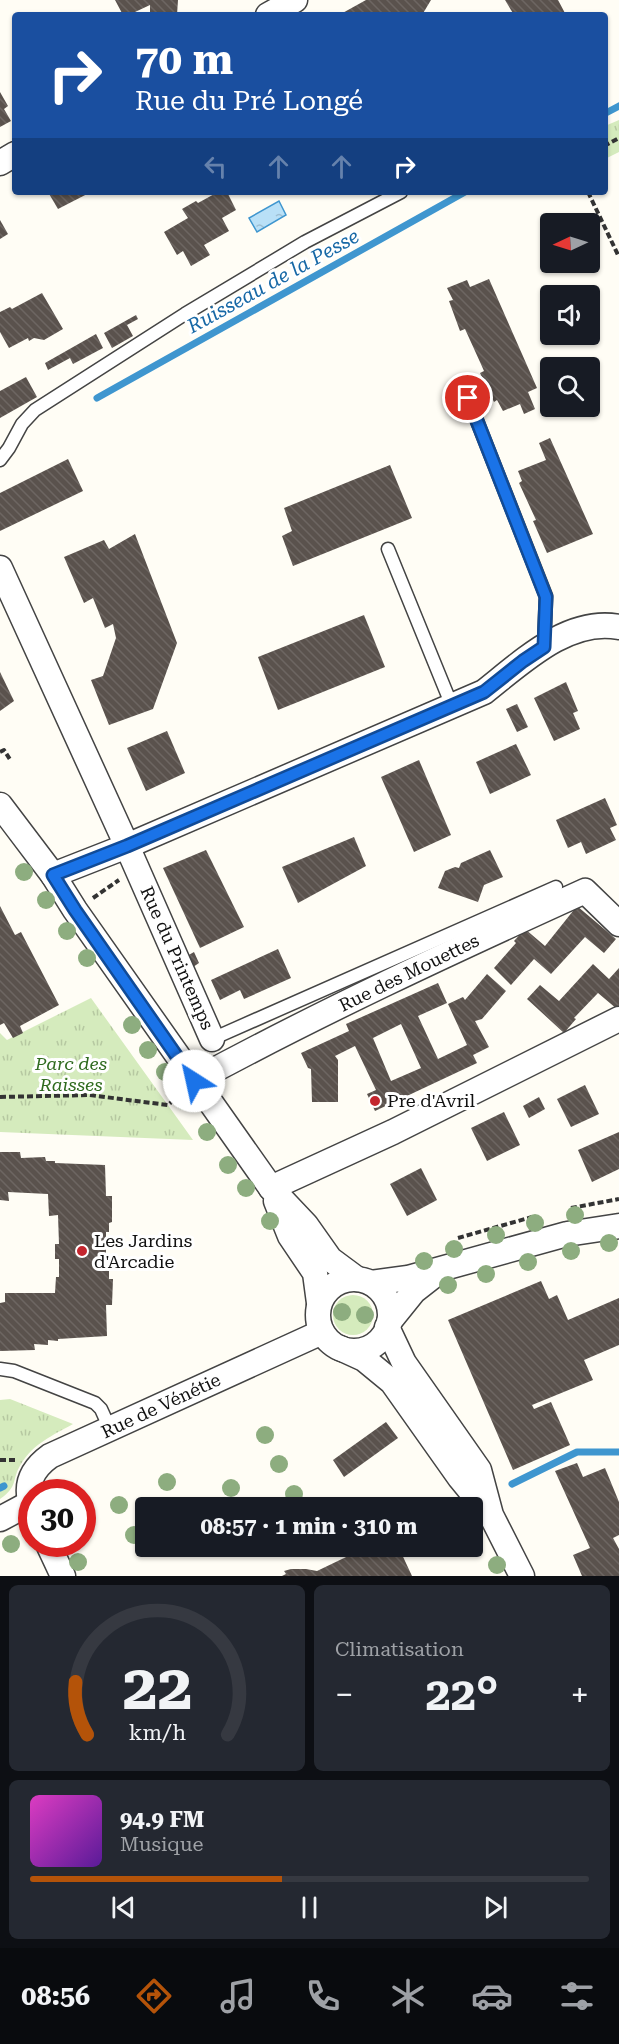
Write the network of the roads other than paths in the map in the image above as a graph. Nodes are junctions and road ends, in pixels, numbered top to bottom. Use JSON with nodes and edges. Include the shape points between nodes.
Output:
{"nodes":[{"id":1,"x":295,"y":0,"type":"edge"},
{"id":2,"x":273,"y":12,"type":"edge"},
{"id":3,"x":394,"y":195,"type":"edge"},
{"id":4,"x":468,"y":398,"type":"dead end"},
{"id":5,"x":0,"y":460,"type":"edge"},
{"id":6,"x":388,"y":549,"type":"dead end"},
{"id":7,"x":0,"y":568,"type":"edge"},
{"id":8,"x":619,"y":627,"type":"edge"},
{"id":9,"x":544,"y":647,"type":"junction"},
{"id":10,"x":452,"y":706,"type":"junction"},
{"id":11,"x":0,"y":805,"type":"edge"},
{"id":12,"x":127,"y":846,"type":"junction"},
{"id":13,"x":53,"y":875,"type":"junction"},
{"id":14,"x":556,"y":887,"type":"dead end"},
{"id":15,"x":619,"y":924,"type":"edge"},
{"id":16,"x":619,"y":1019,"type":"edge"},
{"id":17,"x":213,"y":1039,"type":"joint"},
{"id":18,"x":194,"y":1081,"type":"junction"},
{"id":19,"x":271,"y":1188,"type":"junction"},
{"id":20,"x":619,"y":1226,"type":"edge"},
{"id":21,"x":446,"y":1266,"type":"junction"},
{"id":22,"x":364,"y":1281,"type":"junction"},
{"id":23,"x":320,"y":1303,"type":"junction"},
{"id":24,"x":388,"y":1325,"type":"junction"},
{"id":25,"x":322,"y":1332,"type":"junction"},
{"id":26,"x":340,"y":1348,"type":"junction"},
{"id":27,"x":0,"y":1369,"type":"edge"},
{"id":28,"x":110,"y":1429,"type":"junction"},
{"id":29,"x":31,"y":1479,"type":"edge"},
{"id":30,"x":18,"y":1511,"type":"edge"},
{"id":31,"x":491,"y":1515,"type":"junction"},
{"id":32,"x":0,"y":1519,"type":"edge"},
{"id":33,"x":54,"y":1557,"type":"edge"},
{"id":34,"x":63,"y":1576,"type":"edge"},
{"id":35,"x":522,"y":1576,"type":"edge"}],
"edges":[{"from":1,"to":2,"type":"street"},
{"from":3,"to":5,"type":"lane","via":[[275,260],[63,392],[22,424]]},
{"from":4,"to":9,"type":"lane","via":[[546,597]]},
{"from":6,"to":10,"type":"lane"},
{"from":7,"to":12,"type":"street","name":"Rue du Printemps"},
{"from":8,"to":9,"type":"street","via":[[605,625],[562,635]]},
{"from":9,"to":10,"type":"street","via":[[484,692]]},
{"from":10,"to":12,"type":"street"},
{"from":11,"to":13,"type":"street"},
{"from":12,"to":13,"type":"street"},
{"from":12,"to":17,"type":"street","name":"Rue du Printemps"},
{"from":13,"to":18,"type":"street"},
{"from":14,"to":17,"type":"lane","name":"Rue du Printemps"},
{"from":15,"to":18,"type":"street","name":"Rue des Mouettes","via":[[585,891],[448,954]]},
{"from":16,"to":19,"type":"street"},
{"from":18,"to":19,"type":"street"},
{"from":19,"to":22,"type":"street","via":[[306,1225],[330,1259]]},
{"from":19,"to":23,"type":"street","via":[[290,1236],[315,1273]]},
{"from":20,"to":21,"type":"street","via":[[567,1234]]},
{"from":21,"to":22,"type":"street","via":[[408,1278]]},
{"from":21,"to":24,"type":"street","via":[[414,1291]]},
{"from":22,"to":23,"type":"street","via":[[343,1280],[331,1286]]},
{"from":22,"to":24,"type":"street","via":[[377,1287],[386,1299]]},
{"from":23,"to":25,"type":"street","via":[[318,1321]]},
{"from":24,"to":26,"type":"street","via":[[371,1347],[352,1351]]},
{"from":24,"to":31,"type":"street","via":[[404,1363],[479,1470]]},
{"from":25,"to":26,"type":"street"},
{"from":25,"to":28,"type":"street","name":"Rue de Vénétie"},
{"from":26,"to":31,"type":"street","via":[[364,1359],[392,1382],[459,1478]]},
{"from":27,"to":28,"type":"lane","via":[[95,1403]]},
{"from":28,"to":29,"type":"street","name":"Rue de Vénétie","via":[[58,1451],[44,1461]]},
{"from":30,"to":32,"type":"street","name":"Rue de Vénétie"},
{"from":31,"to":35,"type":"street"},
{"from":33,"to":34,"type":"street"}]}
